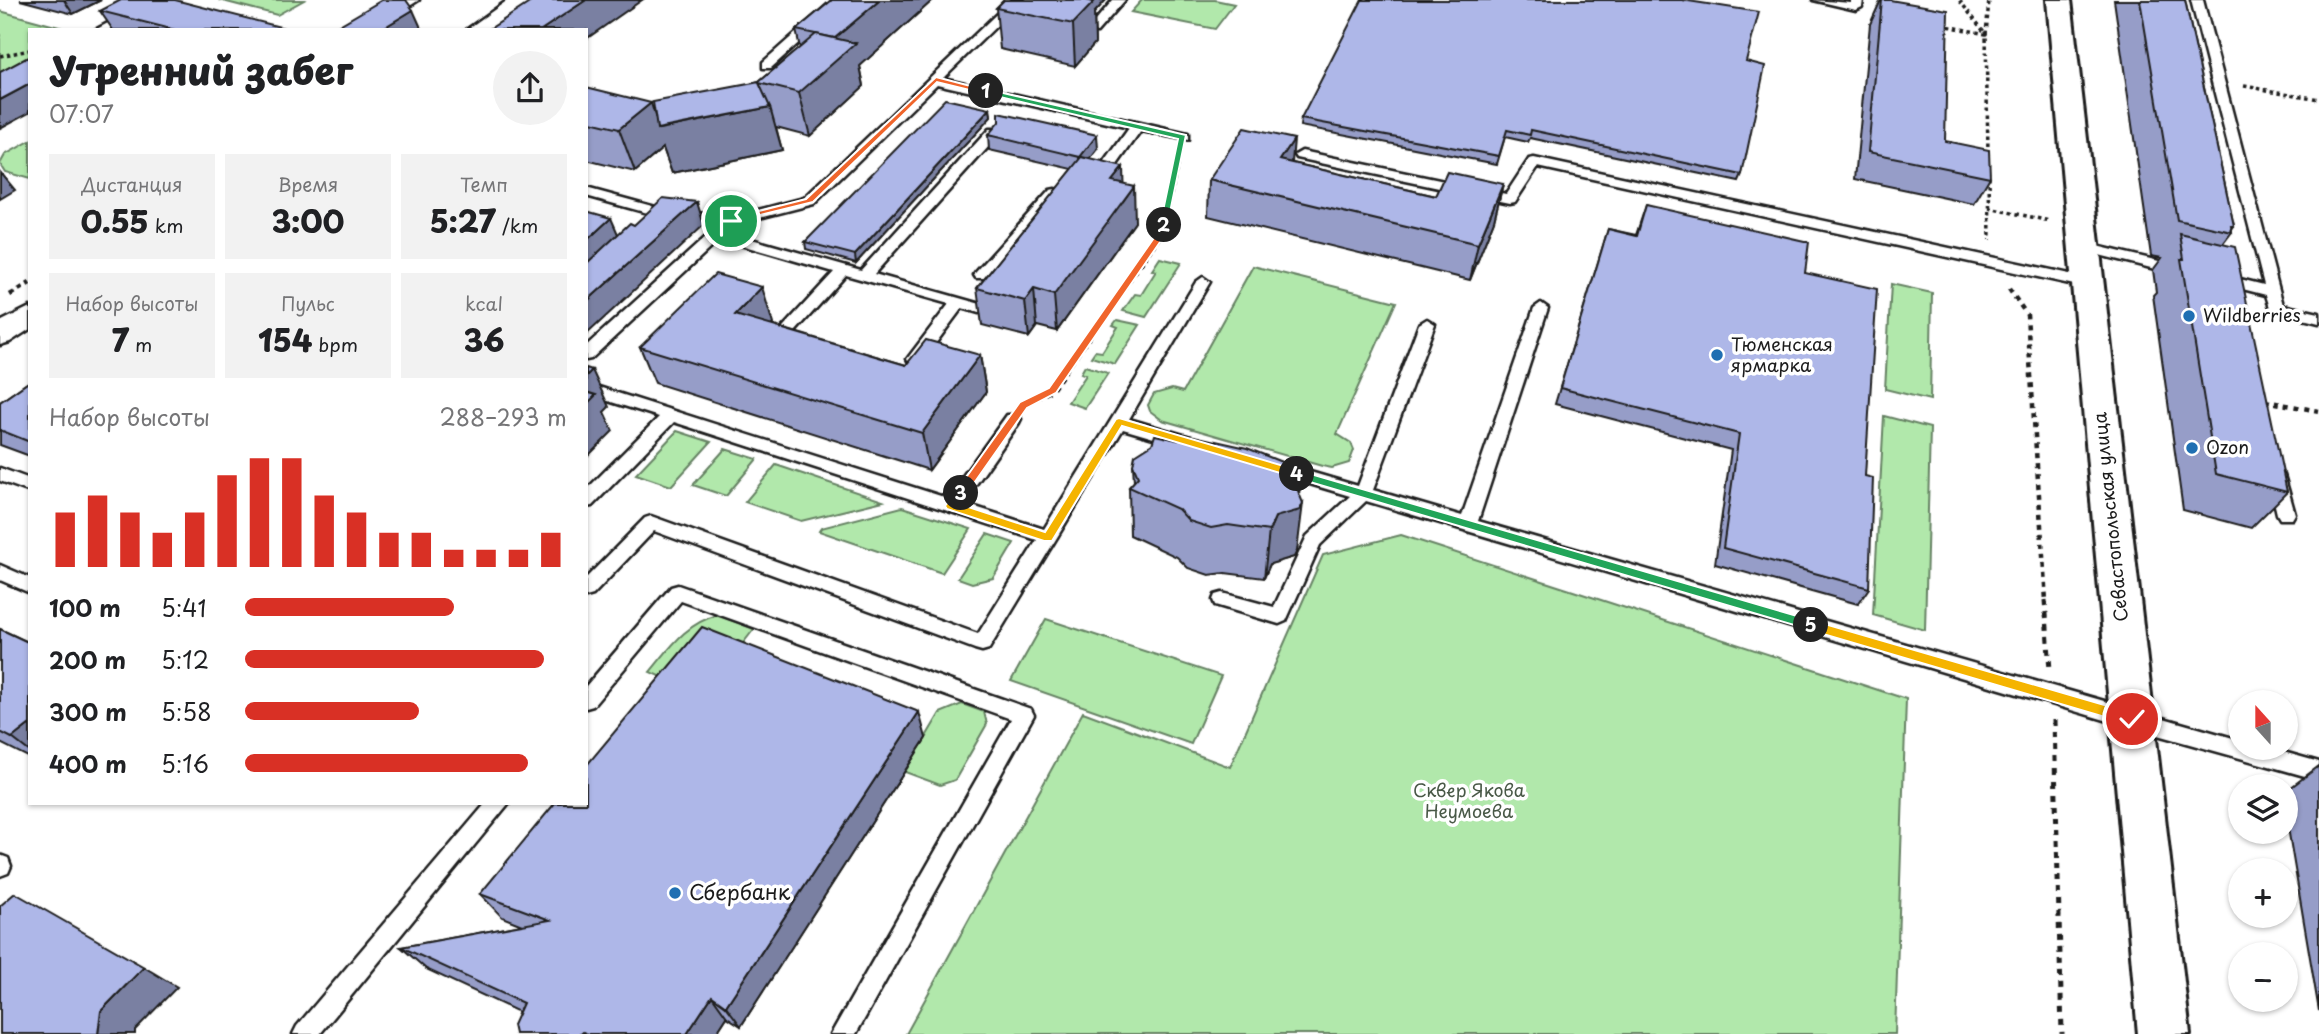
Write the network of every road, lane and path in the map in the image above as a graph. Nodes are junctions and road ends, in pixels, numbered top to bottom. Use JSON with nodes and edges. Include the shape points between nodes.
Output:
{"nodes":[{"id":1,"x":160,"y":0,"type":"edge"},
{"id":2,"x":413,"y":0,"type":"edge"},
{"id":3,"x":523,"y":0,"type":"edge"},
{"id":4,"x":840,"y":0,"type":"edge"},
{"id":5,"x":1013,"y":0,"type":"edge"},
{"id":6,"x":1119,"y":0,"type":"edge"},
{"id":7,"x":1819,"y":0,"type":"edge"},
{"id":8,"x":1857,"y":0,"type":"edge"},
{"id":9,"x":1959,"y":0,"type":"edge"},
{"id":10,"x":1989,"y":0,"type":"edge"},
{"id":11,"x":2059,"y":0,"type":"edge"},
{"id":12,"x":2197,"y":0,"type":"edge"},
{"id":13,"x":1934,"y":23,"type":"edge"},
{"id":14,"x":104,"y":28,"type":"edge"},
{"id":15,"x":366,"y":28,"type":"edge"},
{"id":16,"x":480,"y":28,"type":"edge"},
{"id":17,"x":1093,"y":30,"type":"edge"},
{"id":18,"x":1986,"y":34,"type":"junction"},
{"id":19,"x":28,"y":50,"type":"edge"},
{"id":20,"x":0,"y":56,"type":"edge"},
{"id":21,"x":766,"y":65,"type":"dead end"},
{"id":22,"x":936,"y":80,"type":"junction"},
{"id":23,"x":2218,"y":81,"type":"junction"},
{"id":24,"x":2319,"y":99,"type":"edge"},
{"id":25,"x":1137,"y":127,"type":"junction"},
{"id":26,"x":994,"y":132,"type":"edge"},
{"id":27,"x":1183,"y":137,"type":"joint"},
{"id":28,"x":1302,"y":155,"type":"dead end"},
{"id":29,"x":1988,"y":155,"type":"edge"},
{"id":30,"x":1989,"y":168,"type":"edge"},
{"id":31,"x":1087,"y":183,"type":"edge"},
{"id":32,"x":1062,"y":185,"type":"edge"},
{"id":33,"x":588,"y":193,"type":"edge"},
{"id":34,"x":1989,"y":208,"type":"junction"},
{"id":35,"x":731,"y":221,"type":"junction"},
{"id":36,"x":717,"y":234,"type":"junction"},
{"id":37,"x":2083,"y":237,"type":"junction"},
{"id":38,"x":1991,"y":262,"type":"junction"},
{"id":39,"x":843,"y":270,"type":"junction"},
{"id":40,"x":981,"y":275,"type":"dead end"},
{"id":41,"x":864,"y":276,"type":"junction"},
{"id":42,"x":1203,"y":282,"type":"dead end"},
{"id":43,"x":2088,"y":283,"type":"junction"},
{"id":44,"x":28,"y":284,"type":"edge"},
{"id":45,"x":2273,"y":292,"type":"junction"},
{"id":46,"x":0,"y":301,"type":"edge"},
{"id":47,"x":959,"y":302,"type":"junction"},
{"id":48,"x":979,"y":308,"type":"edge"},
{"id":49,"x":1541,"y":308,"type":"dead end"},
{"id":50,"x":28,"y":317,"type":"edge"},
{"id":51,"x":2319,"y":318,"type":"edge"},
{"id":52,"x":1427,"y":324,"type":"dead end"},
{"id":53,"x":0,"y":335,"type":"edge"},
{"id":54,"x":801,"y":350,"type":"edge"},
{"id":55,"x":588,"y":353,"type":"edge"},
{"id":56,"x":909,"y":368,"type":"edge"},
{"id":57,"x":588,"y":389,"type":"edge"},
{"id":58,"x":2257,"y":400,"type":"edge"},
{"id":59,"x":2319,"y":411,"type":"edge"},
{"id":60,"x":671,"y":415,"type":"junction"},
{"id":61,"x":1013,"y":419,"type":"joint"},
{"id":62,"x":1119,"y":422,"type":"junction"},
{"id":63,"x":1209,"y":448,"type":"edge"},
{"id":64,"x":1248,"y":460,"type":"edge"},
{"id":65,"x":2273,"y":463,"type":"edge"},
{"id":66,"x":0,"y":474,"type":"edge"},
{"id":67,"x":28,"y":485,"type":"edge"},
{"id":68,"x":1363,"y":494,"type":"junction"},
{"id":69,"x":588,"y":499,"type":"edge"},
{"id":70,"x":951,"y":506,"type":"junction"},
{"id":71,"x":2286,"y":514,"type":"edge"},
{"id":72,"x":1468,"y":524,"type":"junction"},
{"id":73,"x":1048,"y":537,"type":"junction"},
{"id":74,"x":0,"y":572,"type":"edge"},
{"id":75,"x":28,"y":585,"type":"edge"},
{"id":76,"x":588,"y":588,"type":"edge"},
{"id":77,"x":1222,"y":600,"type":"dead end"},
{"id":78,"x":2053,"y":696,"type":"junction"},
{"id":79,"x":588,"y":698,"type":"edge"},
{"id":80,"x":2132,"y":719,"type":"junction"},
{"id":81,"x":2319,"y":771,"type":"edge"},
{"id":82,"x":497,"y":805,"type":"edge"},
{"id":83,"x":305,"y":1034,"type":"edge"},
{"id":84,"x":844,"y":1034,"type":"edge"},
{"id":85,"x":2062,"y":1034,"type":"edge"},
{"id":86,"x":2164,"y":1034,"type":"edge"}],
"edges":[{"from":1,"to":14,"type":"lane"},
{"from":2,"to":15,"type":"lane"},
{"from":3,"to":16,"type":"street"},
{"from":4,"to":21,"type":"lane"},
{"from":5,"to":22,"type":"lane"},
{"from":6,"to":17,"type":"lane"},
{"from":7,"to":8,"type":"lane","via":[[1856,7]]},
{"from":9,"to":18,"type":"path"},
{"from":10,"to":18,"type":"path"},
{"from":11,"to":37,"type":"street","name":"Севастопольская улица"},
{"from":12,"to":23,"type":"lane"},
{"from":13,"to":18,"type":"path"},
{"from":18,"to":29,"type":"path"},
{"from":19,"to":20,"type":"path"},
{"from":22,"to":25,"type":"lane"},
{"from":22,"to":35,"type":"lane","via":[[810,201]]},
{"from":23,"to":24,"type":"path"},
{"from":23,"to":45,"type":"lane"},
{"from":25,"to":27,"type":"lane"},
{"from":25,"to":31,"type":"lane","via":[[1099,183]]},
{"from":26,"to":41,"type":"lane"},
{"from":27,"to":61,"type":"path","via":[[1163,232],[1052,390],[1023,405]]},
{"from":28,"to":38,"type":"lane","via":[[1510,199],[1534,162]]},
{"from":30,"to":34,"type":"path"},
{"from":32,"to":40,"type":"lane"},
{"from":33,"to":35,"type":"lane","via":[[658,218]]},
{"from":34,"to":37,"type":"path"},
{"from":34,"to":38,"type":"path"},
{"from":35,"to":36,"type":"lane"},
{"from":36,"to":39,"type":"lane"},
{"from":36,"to":55,"type":"lane"},
{"from":37,"to":43,"type":"street","name":"Севастопольская улица"},
{"from":37,"to":45,"type":"lane","via":[[2229,288]]},
{"from":38,"to":43,"type":"lane"},
{"from":38,"to":78,"type":"path","via":[[2027,315]]},
{"from":39,"to":41,"type":"lane"},
{"from":39,"to":54,"type":"lane","via":[[777,343]]},
{"from":41,"to":47,"type":"lane"},
{"from":42,"to":62,"type":"lane"},
{"from":43,"to":80,"type":"street","name":"Севастопольская улица"},
{"from":44,"to":46,"type":"path"},
{"from":45,"to":51,"type":"lane","via":[[2276,308]]},
{"from":47,"to":48,"type":"lane"},
{"from":47,"to":56,"type":"lane"},
{"from":49,"to":72,"type":"lane"},
{"from":50,"to":53,"type":"street"},
{"from":52,"to":68,"type":"lane"},
{"from":57,"to":60,"type":"lane"},
{"from":58,"to":59,"type":"path"},
{"from":60,"to":69,"type":"lane"},
{"from":60,"to":70,"type":"lane"},
{"from":61,"to":70,"type":"lane"},
{"from":62,"to":63,"type":"lane"},
{"from":62,"to":73,"type":"lane"},
{"from":64,"to":68,"type":"lane"},
{"from":65,"to":71,"type":"lane"},
{"from":66,"to":67,"type":"lane"},
{"from":68,"to":72,"type":"lane"},
{"from":68,"to":77,"type":"lane","via":[[1313,541],[1279,617]]},
{"from":70,"to":73,"type":"lane"},
{"from":72,"to":78,"type":"lane"},
{"from":73,"to":76,"type":"lane","via":[[982,643],[651,523]]},
{"from":74,"to":75,"type":"lane"},
{"from":78,"to":80,"type":"lane"},
{"from":78,"to":85,"type":"path"},
{"from":79,"to":84,"type":"lane","via":[[678,592],[1024,715]]},
{"from":80,"to":81,"type":"lane"},
{"from":80,"to":86,"type":"street","name":"Севастопольская улица"},
{"from":82,"to":83,"type":"lane"}]}
